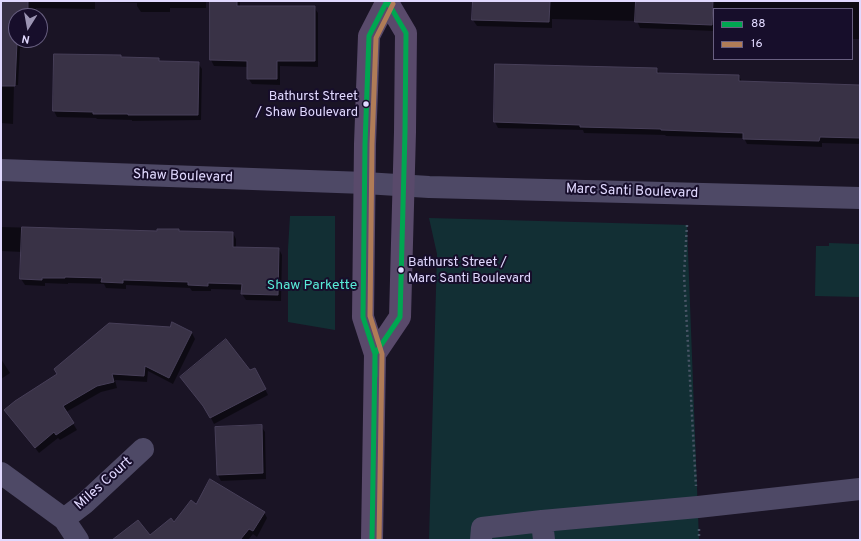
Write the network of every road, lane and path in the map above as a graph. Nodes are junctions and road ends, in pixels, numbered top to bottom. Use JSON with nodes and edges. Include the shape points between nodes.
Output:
{"nodes":[{"id":1,"x":387,"y":1,"type":"edge"},
{"id":2,"x":1,"y":170,"type":"edge"},
{"id":3,"x":365,"y":183,"type":"junction"},
{"id":4,"x":403,"y":185,"type":"junction"},
{"id":5,"x":860,"y":198,"type":"edge"},
{"id":6,"x":687,"y":225,"type":"dead end"},
{"id":7,"x":375,"y":354,"type":"junction"},
{"id":8,"x":143,"y":449,"type":"dead end"},
{"id":9,"x":1,"y":473,"type":"edge"},
{"id":10,"x":860,"y":489,"type":"edge"},
{"id":11,"x":698,"y":507,"type":"junction"},
{"id":12,"x":64,"y":519,"type":"junction"},
{"id":13,"x":543,"y":531,"type":"edge"},
{"id":14,"x":78,"y":540,"type":"edge"},
{"id":15,"x":372,"y":540,"type":"edge"},
{"id":16,"x":481,"y":540,"type":"edge"},
{"id":17,"x":699,"y":540,"type":"edge"}],
"edges":[{"from":1,"to":3,"type":"main road","via":[[368,36]]},
{"from":1,"to":4,"type":"main road","via":[[406,33]]},
{"from":2,"to":3,"type":"street","name":"Shaw Boulevard"},
{"from":3,"to":4,"type":"street","name":"Shaw Boulevard"},
{"from":3,"to":7,"type":"main road","via":[[363,317]]},
{"from":4,"to":5,"type":"street","name":"Marc Santi Boulevard"},
{"from":4,"to":7,"type":"main road","via":[[400,317]]},
{"from":6,"to":11,"type":"path","via":[[684,275]]},
{"from":7,"to":15,"type":"main road"},
{"from":8,"to":12,"type":"street","name":"Miles Court"},
{"from":9,"to":12,"type":"street"},
{"from":10,"to":11,"type":"street"},
{"from":11,"to":13,"type":"street"},
{"from":11,"to":17,"type":"path"},
{"from":12,"to":14,"type":"street"},
{"from":13,"to":16,"type":"street","via":[[482,528]]}]}
